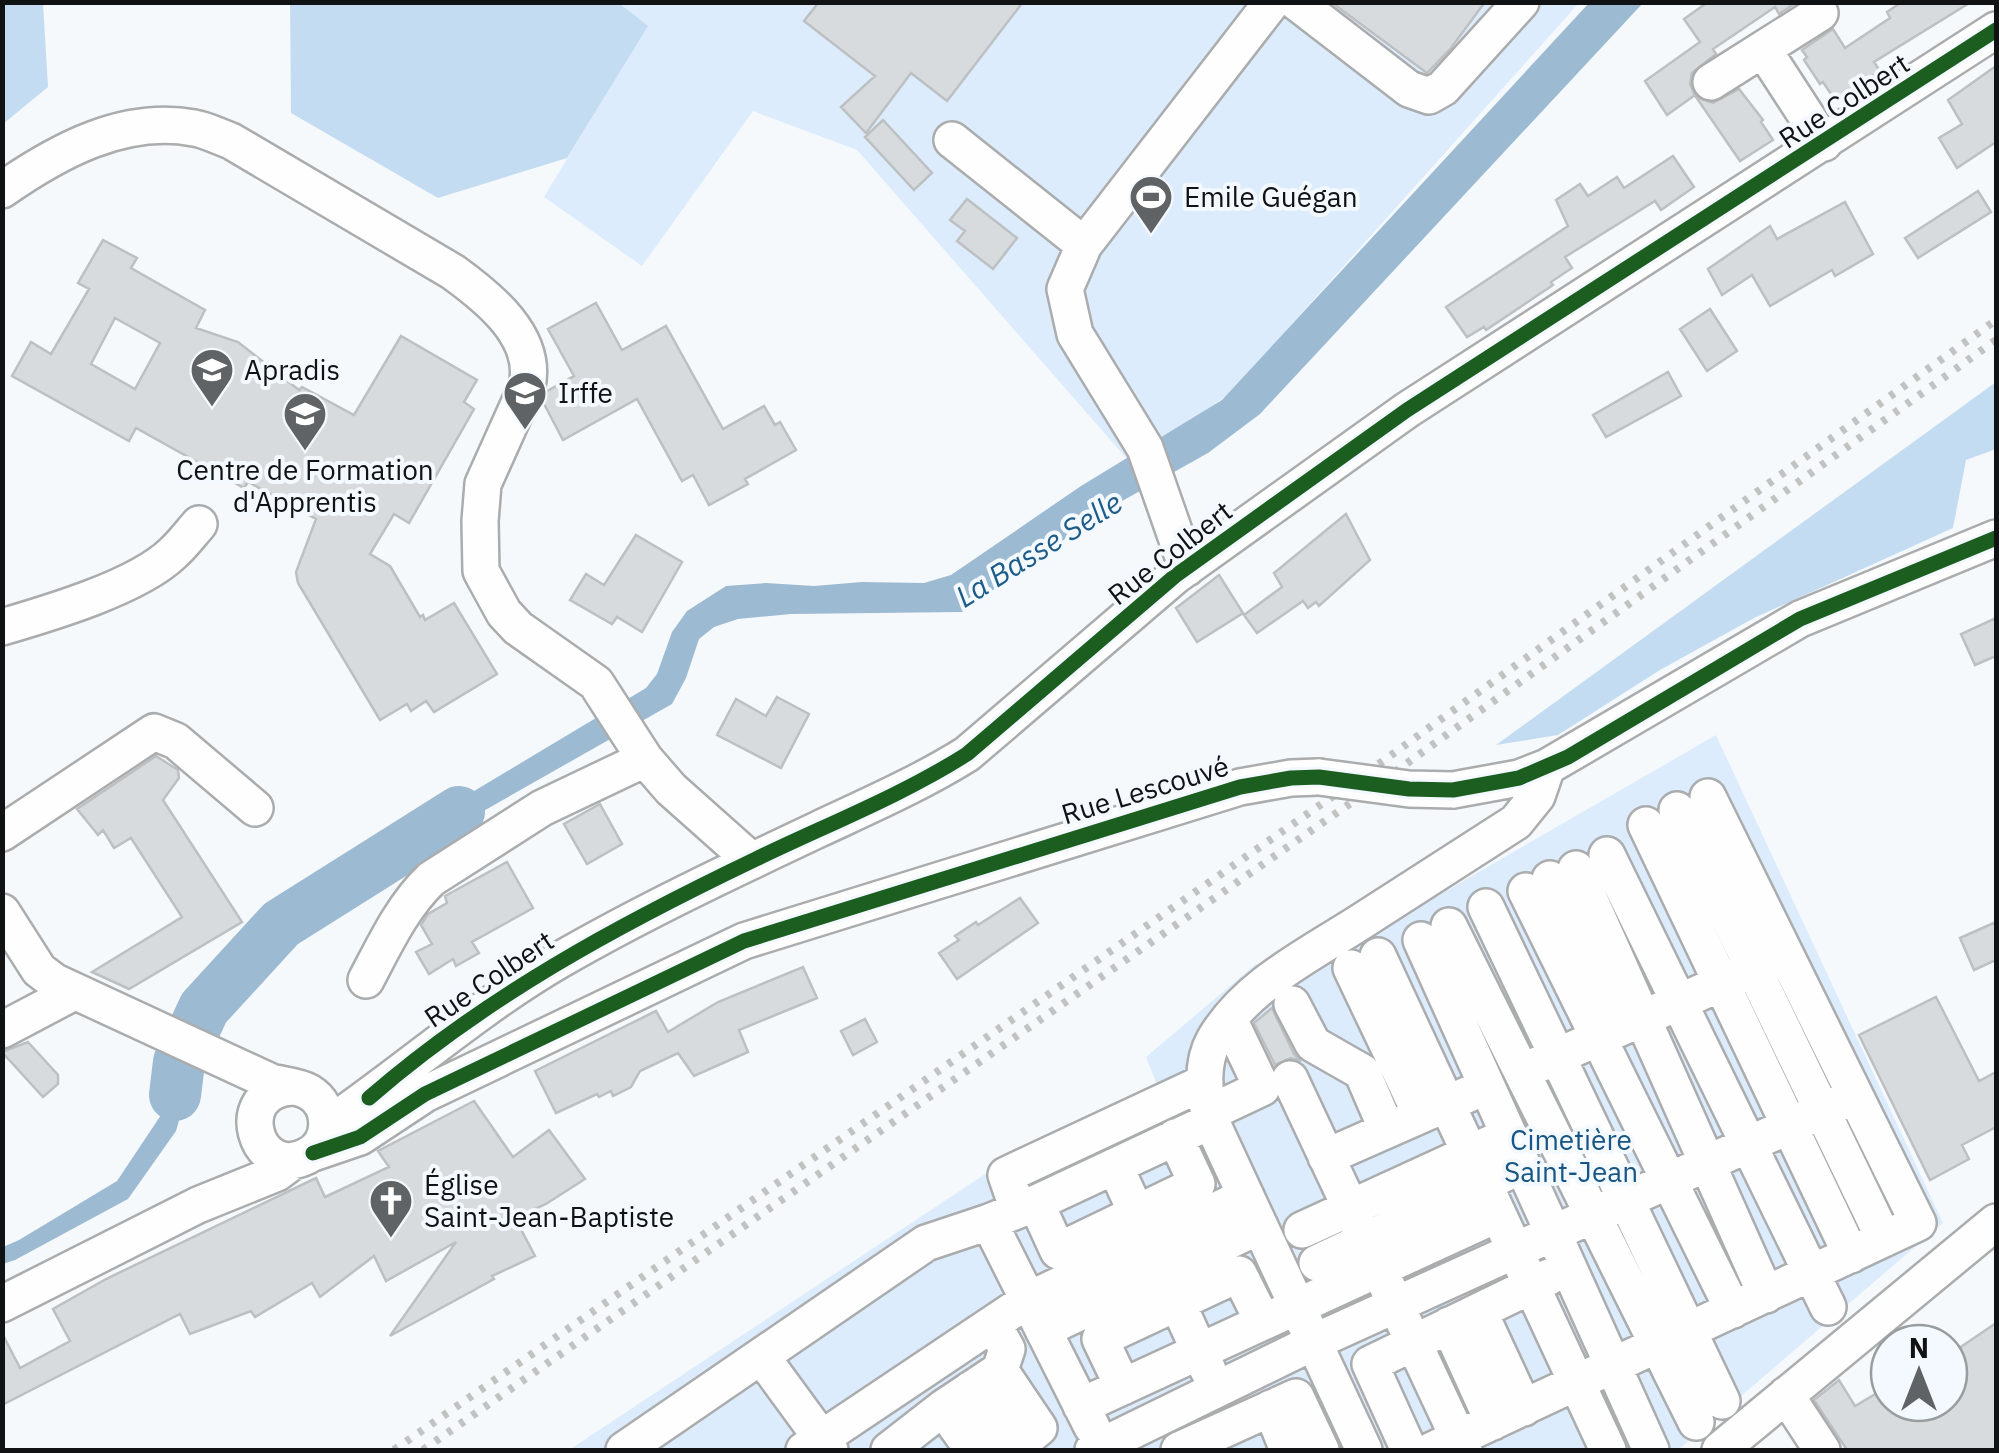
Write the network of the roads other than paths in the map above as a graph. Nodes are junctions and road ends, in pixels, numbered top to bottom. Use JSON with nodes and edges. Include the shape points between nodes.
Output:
{"nodes":[{"id":1,"x":1272,"y":2,"type":"edge"},
{"id":2,"x":1296,"y":2,"type":"edge"},
{"id":3,"x":1521,"y":2,"type":"edge"},
{"id":4,"x":1820,"y":13,"type":"dead end"},
{"id":5,"x":1996,"y":30,"type":"edge"},
{"id":6,"x":1762,"y":49,"type":"junction"},
{"id":7,"x":1712,"y":82,"type":"dead end"},
{"id":8,"x":952,"y":140,"type":"dead end"},
{"id":9,"x":1824,"y":143,"type":"junction"},
{"id":10,"x":2,"y":190,"type":"edge"},
{"id":11,"x":1084,"y":245,"type":"junction"},
{"id":12,"x":199,"y":524,"type":"dead end"},
{"id":13,"x":1996,"y":538,"type":"edge"},
{"id":14,"x":1187,"y":568,"type":"junction"},
{"id":15,"x":2,"y":627,"type":"edge"},
{"id":16,"x":629,"y":733,"type":"junction"},
{"id":17,"x":1548,"y":767,"type":"junction"},
{"id":18,"x":255,"y":808,"type":"dead end"},
{"id":19,"x":2,"y":833,"type":"edge"},
{"id":20,"x":752,"y":861,"type":"junction"},
{"id":21,"x":1565,"y":873,"type":"junction"},
{"id":22,"x":1486,"y":907,"type":"dead end"},
{"id":23,"x":2,"y":912,"type":"edge"},
{"id":24,"x":1365,"y":962,"type":"dead end"},
{"id":25,"x":1770,"y":962,"type":"junction"},
{"id":26,"x":366,"y":980,"type":"dead end"},
{"id":27,"x":1722,"y":984,"type":"junction"},
{"id":28,"x":74,"y":992,"type":"junction"},
{"id":29,"x":1281,"y":993,"type":"junction"},
{"id":30,"x":1679,"y":1002,"type":"junction"},
{"id":31,"x":1229,"y":1020,"type":"junction"},
{"id":32,"x":1621,"y":1028,"type":"junction"},
{"id":33,"x":2,"y":1030,"type":"edge"},
{"id":34,"x":1557,"y":1056,"type":"junction"},
{"id":35,"x":224,"y":1060,"type":"junction"},
{"id":36,"x":1522,"y":1072,"type":"junction"},
{"id":37,"x":1290,"y":1080,"type":"dead end"},
{"id":38,"x":1487,"y":1086,"type":"junction"},
{"id":39,"x":424,"y":1094,"type":"junction"},
{"id":40,"x":1855,"y":1096,"type":"junction"},
{"id":41,"x":369,"y":1098,"type":"junction"},
{"id":42,"x":1208,"y":1105,"type":"junction"},
{"id":43,"x":1434,"y":1110,"type":"junction"},
{"id":44,"x":1822,"y":1111,"type":"junction"},
{"id":45,"x":256,"y":1122,"type":"junction"},
{"id":46,"x":309,"y":1125,"type":"junction"},
{"id":47,"x":1790,"y":1126,"type":"junction"},
{"id":48,"x":1388,"y":1130,"type":"junction"},
{"id":49,"x":1552,"y":1133,"type":"junction"},
{"id":50,"x":1161,"y":1144,"type":"junction"},
{"id":51,"x":1748,"y":1145,"type":"junction"},
{"id":52,"x":1516,"y":1150,"type":"junction"},
{"id":53,"x":1326,"y":1156,"type":"junction"},
{"id":54,"x":1707,"y":1164,"type":"junction"},
{"id":55,"x":1670,"y":1181,"type":"junction"},
{"id":56,"x":1484,"y":1184,"type":"junction"},
{"id":57,"x":1051,"y":1195,"type":"junction"},
{"id":58,"x":1626,"y":1201,"type":"junction"},
{"id":59,"x":198,"y":1205,"type":"junction"},
{"id":60,"x":1350,"y":1208,"type":"junction"},
{"id":61,"x":1253,"y":1211,"type":"junction"},
{"id":62,"x":1594,"y":1216,"type":"junction"},
{"id":63,"x":1996,"y":1222,"type":"edge"},
{"id":64,"x":1302,"y":1230,"type":"dead end"},
{"id":65,"x":1554,"y":1234,"type":"junction"},
{"id":66,"x":1884,"y":1239,"type":"junction"},
{"id":67,"x":1625,"y":1240,"type":"junction"},
{"id":68,"x":1516,"y":1251,"type":"junction"},
{"id":69,"x":1372,"y":1254,"type":"junction"},
{"id":70,"x":1851,"y":1255,"type":"junction"},
{"id":71,"x":1318,"y":1263,"type":"dead end"},
{"id":72,"x":1138,"y":1267,"type":"junction"},
{"id":73,"x":1569,"y":1268,"type":"junction"},
{"id":74,"x":1812,"y":1274,"type":"junction"},
{"id":75,"x":1531,"y":1286,"type":"junction"},
{"id":76,"x":1766,"y":1295,"type":"junction"},
{"id":77,"x":2,"y":1304,"type":"edge"},
{"id":78,"x":1396,"y":1305,"type":"junction"},
{"id":79,"x":1296,"y":1306,"type":"junction"},
{"id":80,"x":1828,"y":1307,"type":"dead end"},
{"id":81,"x":1733,"y":1310,"type":"junction"},
{"id":82,"x":1036,"y":1315,"type":"junction"},
{"id":83,"x":1464,"y":1318,"type":"junction"},
{"id":84,"x":993,"y":1324,"type":"junction"},
{"id":85,"x":1250,"y":1328,"type":"junction"},
{"id":86,"x":1673,"y":1338,"type":"junction"},
{"id":87,"x":1314,"y":1342,"type":"junction"},
{"id":88,"x":1414,"y":1342,"type":"junction"},
{"id":89,"x":762,"y":1357,"type":"junction"},
{"id":90,"x":1613,"y":1366,"type":"junction"},
{"id":91,"x":1162,"y":1369,"type":"junction"},
{"id":92,"x":1429,"y":1375,"type":"junction"},
{"id":93,"x":1576,"y":1383,"type":"junction"},
{"id":94,"x":1221,"y":1387,"type":"junction"},
{"id":95,"x":1786,"y":1395,"type":"junction"},
{"id":96,"x":1082,"y":1406,"type":"junction"},
{"id":97,"x":953,"y":1409,"type":"edge"},
{"id":98,"x":1508,"y":1415,"type":"junction"},
{"id":99,"x":1397,"y":1424,"type":"edge"},
{"id":100,"x":1450,"y":1437,"type":"edge"},
{"id":101,"x":1645,"y":1438,"type":"edge"},
{"id":102,"x":1219,"y":1439,"type":"edge"},
{"id":103,"x":818,"y":1447,"type":"edge"},
{"id":104,"x":1597,"y":1447,"type":"edge"},
{"id":105,"x":1099,"y":1449,"type":"edge"},
{"id":106,"x":624,"y":1450,"type":"edge"},
{"id":107,"x":889,"y":1450,"type":"edge"},
{"id":108,"x":974,"y":1450,"type":"edge"},
{"id":109,"x":1012,"y":1450,"type":"edge"},
{"id":110,"x":1288,"y":1450,"type":"edge"},
{"id":111,"x":1321,"y":1450,"type":"edge"},
{"id":112,"x":1364,"y":1450,"type":"edge"},
{"id":113,"x":1720,"y":1450,"type":"edge"},
{"id":114,"x":1822,"y":1450,"type":"edge"}],
"edges":[{"from":1,"to":11,"type":"street"},
{"from":2,"to":3,"type":"street","via":[[1409,89],[1429,96]]},
{"from":4,"to":6,"type":"street"},
{"from":5,"to":9,"type":"street","name":"Rue Colbert"},
{"from":6,"to":7,"type":"street"},
{"from":6,"to":9,"type":"street","name":"Rue Colbert"},
{"from":8,"to":11,"type":"street"},
{"from":9,"to":14,"type":"street","name":"Rue Colbert","via":[[1407,410]]},
{"from":10,"to":16,"type":"street","via":[[48,158],[105,135],[196,128],[232,141],[484,295],[521,340],[531,370],[483,484],[482,570],[504,613],[596,683]]},
{"from":11,"to":14,"type":"street","via":[[1065,289],[1076,334],[1145,448]]},
{"from":12,"to":15,"type":"street","via":[[172,555],[142,574],[65,609]]},
{"from":13,"to":17,"type":"street","name":"Rue Lescouvé","via":[[1800,619]]},
{"from":14,"to":20,"type":"street","name":"Rue Colbert","via":[[967,754]]},
{"from":16,"to":20,"type":"street","via":[[696,814]]},
{"from":16,"to":26,"type":"street","via":[[542,808],[431,879],[398,920]]},
{"from":17,"to":29,"type":"street","via":[[1537,796],[1516,822]]},
{"from":17,"to":39,"type":"street","name":"Rue Lescouvé","bridge":true,"via":[[1454,790],[1319,776],[1240,787],[744,941]]},
{"from":18,"to":19,"type":"street","via":[[176,741],[154,732]]},
{"from":20,"to":41,"type":"street","name":"Rue Colbert","via":[[556,962],[458,1027]]},
{"from":21,"to":30,"type":"street"},
{"from":21,"to":32,"type":"street"},
{"from":21,"to":32,"type":"street"},
{"from":22,"to":34,"type":"street"},
{"from":23,"to":28,"type":"street","via":[[39,970]]},
{"from":24,"to":43,"type":"street"},
{"from":25,"to":27,"type":"street"},
{"from":25,"to":27,"type":"street","via":[[1677,811]]},
{"from":25,"to":40,"type":"street"},
{"from":25,"to":44,"type":"street"},
{"from":27,"to":30,"type":"street"},
{"from":27,"to":47,"type":"street"},
{"from":28,"to":33,"type":"street"},
{"from":28,"to":35,"type":"street"},
{"from":29,"to":31,"type":"street"},
{"from":29,"to":48,"type":"street","via":[[1313,1044],[1362,1072]]},
{"from":30,"to":32,"type":"street"},
{"from":30,"to":51,"type":"street"},
{"from":31,"to":42,"type":"street","via":[[1205,1066]]},
{"from":31,"to":42,"type":"street","via":[[1262,1088]]},
{"from":32,"to":34,"type":"street"},
{"from":32,"to":54,"type":"street"},
{"from":32,"to":55,"type":"street"},
{"from":34,"to":36,"type":"street"},
{"from":34,"to":58,"type":"street"},
{"from":35,"to":45,"type":"street"},
{"from":35,"to":46,"type":"street","via":[[271,1082]]},
{"from":36,"to":38,"type":"street"},
{"from":36,"to":38,"type":"street","via":[[1435,933]]},
{"from":36,"to":49,"type":"street"},
{"from":37,"to":53,"type":"street"},
{"from":38,"to":43,"type":"street"},
{"from":38,"to":52,"type":"street"},
{"from":39,"to":41,"type":"street","name":"Rue Lescouvé"},
{"from":39,"to":46,"type":"street","name":"Rue Lescouvé","via":[[360,1138]]},
{"from":40,"to":44,"type":"street"},
{"from":40,"to":66,"type":"street","via":[[1918,1223]]},
{"from":41,"to":46,"type":"street"},
{"from":42,"to":50,"type":"street"},
{"from":42,"to":57,"type":"street","via":[[1006,1175]]},
{"from":42,"to":61,"type":"street"},
{"from":43,"to":48,"type":"street"},
{"from":43,"to":56,"type":"street"},
{"from":44,"to":47,"type":"street"},
{"from":44,"to":66,"type":"street"},
{"from":45,"to":46,"type":"street","via":[[269,1154]]},
{"from":45,"to":46,"type":"street","via":[[275,1091]]},
{"from":45,"to":59,"type":"street","via":[[248,1155]]},
{"from":46,"to":59,"type":"street","via":[[277,1173]]},
{"from":47,"to":51,"type":"street"},
{"from":47,"to":70,"type":"street"},
{"from":48,"to":53,"type":"street"},
{"from":49,"to":52,"type":"street"},
{"from":49,"to":62,"type":"street"},
{"from":50,"to":57,"type":"street"},
{"from":50,"to":72,"type":"street","via":[[1198,1184],[1171,1197]]},
{"from":51,"to":54,"type":"street"},
{"from":51,"to":74,"type":"street"},
{"from":52,"to":56,"type":"street"},
{"from":52,"to":65,"type":"street"},
{"from":53,"to":60,"type":"street"},
{"from":54,"to":55,"type":"street"},
{"from":54,"to":76,"type":"street"},
{"from":55,"to":58,"type":"street"},
{"from":55,"to":81,"type":"street"},
{"from":56,"to":60,"type":"street"},
{"from":56,"to":68,"type":"street"},
{"from":56,"to":69,"type":"street"},
{"from":57,"to":72,"type":"street"},
{"from":57,"to":72,"type":"street"},
{"from":57,"to":82,"type":"street"},
{"from":57,"to":89,"type":"street","via":[[926,1243]]},
{"from":58,"to":62,"type":"street"},
{"from":58,"to":67,"type":"street"},
{"from":59,"to":77,"type":"street"},
{"from":60,"to":64,"type":"street"},
{"from":60,"to":69,"type":"street"},
{"from":61,"to":72,"type":"street"},
{"from":61,"to":79,"type":"street"},
{"from":62,"to":65,"type":"street"},
{"from":62,"to":67,"type":"street"},
{"from":63,"to":95,"type":"street"},
{"from":65,"to":68,"type":"street"},
{"from":65,"to":73,"type":"street"},
{"from":66,"to":70,"type":"street"},
{"from":67,"to":73,"type":"street"},
{"from":67,"to":86,"type":"street"},
{"from":68,"to":75,"type":"street"},
{"from":68,"to":78,"type":"street"},
{"from":69,"to":71,"type":"street"},
{"from":69,"to":78,"type":"street"},
{"from":69,"to":79,"type":"street"},
{"from":70,"to":74,"type":"street"},
{"from":72,"to":82,"type":"street"},
{"from":72,"to":85,"type":"street","via":[[1214,1286]]},
{"from":72,"to":91,"type":"street"},
{"from":72,"to":91,"type":"street","via":[[1100,1339]]},
{"from":73,"to":75,"type":"street"},
{"from":73,"to":90,"type":"street"},
{"from":74,"to":76,"type":"street"},
{"from":74,"to":80,"type":"street"},
{"from":75,"to":83,"type":"street"},
{"from":75,"to":93,"type":"street"},
{"from":76,"to":81,"type":"street"},
{"from":78,"to":87,"type":"street"},
{"from":78,"to":88,"type":"street"},
{"from":79,"to":85,"type":"street"},
{"from":79,"to":87,"type":"street"},
{"from":81,"to":86,"type":"street"},
{"from":82,"to":84,"type":"street"},
{"from":82,"to":96,"type":"street"},
{"from":83,"to":88,"type":"street"},
{"from":83,"to":98,"type":"street"},
{"from":84,"to":97,"type":"street","via":[[1008,1349]]},
{"from":84,"to":103,"type":"street"},
{"from":85,"to":91,"type":"street"},
{"from":86,"to":90,"type":"street"},
{"from":86,"to":101,"type":"street","via":[[1702,1409]]},
{"from":87,"to":94,"type":"street"},
{"from":87,"to":112,"type":"street"},
{"from":88,"to":92,"type":"street"},
{"from":88,"to":99,"type":"street","via":[[1370,1364]]},
{"from":89,"to":103,"type":"street"},
{"from":89,"to":106,"type":"street"},
{"from":90,"to":93,"type":"street"},
{"from":90,"to":101,"type":"street"},
{"from":91,"to":94,"type":"street"},
{"from":91,"to":96,"type":"street"},
{"from":92,"to":99,"type":"street"},
{"from":92,"to":100,"type":"street"},
{"from":93,"to":98,"type":"street"},
{"from":93,"to":104,"type":"street"},
{"from":94,"to":102,"type":"street"},
{"from":94,"to":105,"type":"street"},
{"from":95,"to":113,"type":"street"},
{"from":95,"to":114,"type":"street"},
{"from":96,"to":105,"type":"street"},
{"from":97,"to":107,"type":"street"},
{"from":97,"to":108,"type":"street"},
{"from":97,"to":109,"type":"street"},
{"from":98,"to":100,"type":"street"},
{"from":99,"to":100,"type":"street"},
{"from":101,"to":104,"type":"street"},
{"from":102,"to":110,"type":"street"},
{"from":102,"to":111,"type":"street","via":[[1296,1396]]}]}
